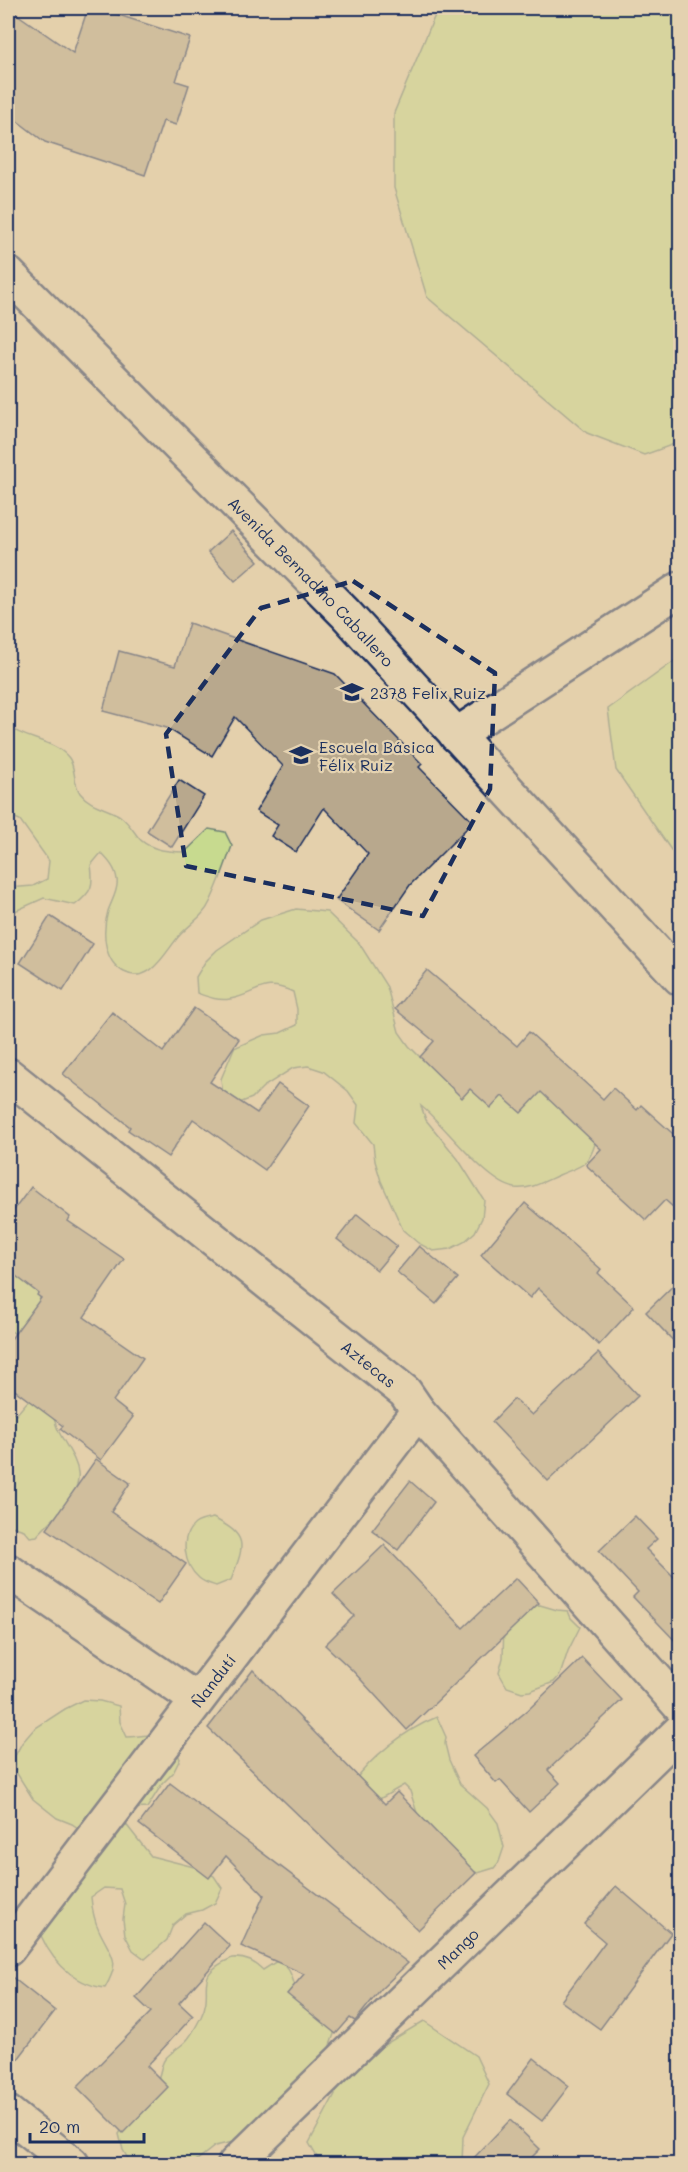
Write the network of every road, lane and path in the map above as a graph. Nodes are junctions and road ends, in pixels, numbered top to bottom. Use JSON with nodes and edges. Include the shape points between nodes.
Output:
{"nodes":[{"id":1,"x":8,"y":274,"type":"edge"},
{"id":2,"x":681,"y":589,"type":"edge"},
{"id":3,"x":456,"y":735,"type":"junction"},
{"id":4,"x":681,"y":978,"type":"edge"},
{"id":5,"x":8,"y":1075,"type":"edge"},
{"id":6,"x":418,"y":1411,"type":"junction"},
{"id":7,"x":8,"y":1571,"type":"edge"},
{"id":8,"x":196,"y":1700,"type":"junction"},
{"id":9,"x":681,"y":1706,"type":"edge"},
{"id":10,"x":681,"y":1731,"type":"edge"},
{"id":11,"x":8,"y":1949,"type":"edge"},
{"id":12,"x":8,"y":2113,"type":"edge"},
{"id":13,"x":72,"y":2164,"type":"edge"},
{"id":14,"x":235,"y":2164,"type":"edge"}],
"edges":[{"from":1,"to":3,"type":"street","name":"Avenida Bernadino Caballero","via":[[345,613]]},
{"from":2,"to":3,"type":"street"},
{"from":3,"to":4,"type":"street","name":"Avenida Bernadino Caballero"},
{"from":5,"to":6,"type":"street","name":"Aztecas","via":[[405,1392]]},
{"from":6,"to":8,"type":"street","name":"Ñandutí"},
{"from":6,"to":9,"type":"street","name":"Aztecas"},
{"from":7,"to":8,"type":"street"},
{"from":8,"to":11,"type":"street","name":"Ñandutí"},
{"from":10,"to":14,"type":"street","name":"Mango"},
{"from":12,"to":13,"type":"street"}]}
